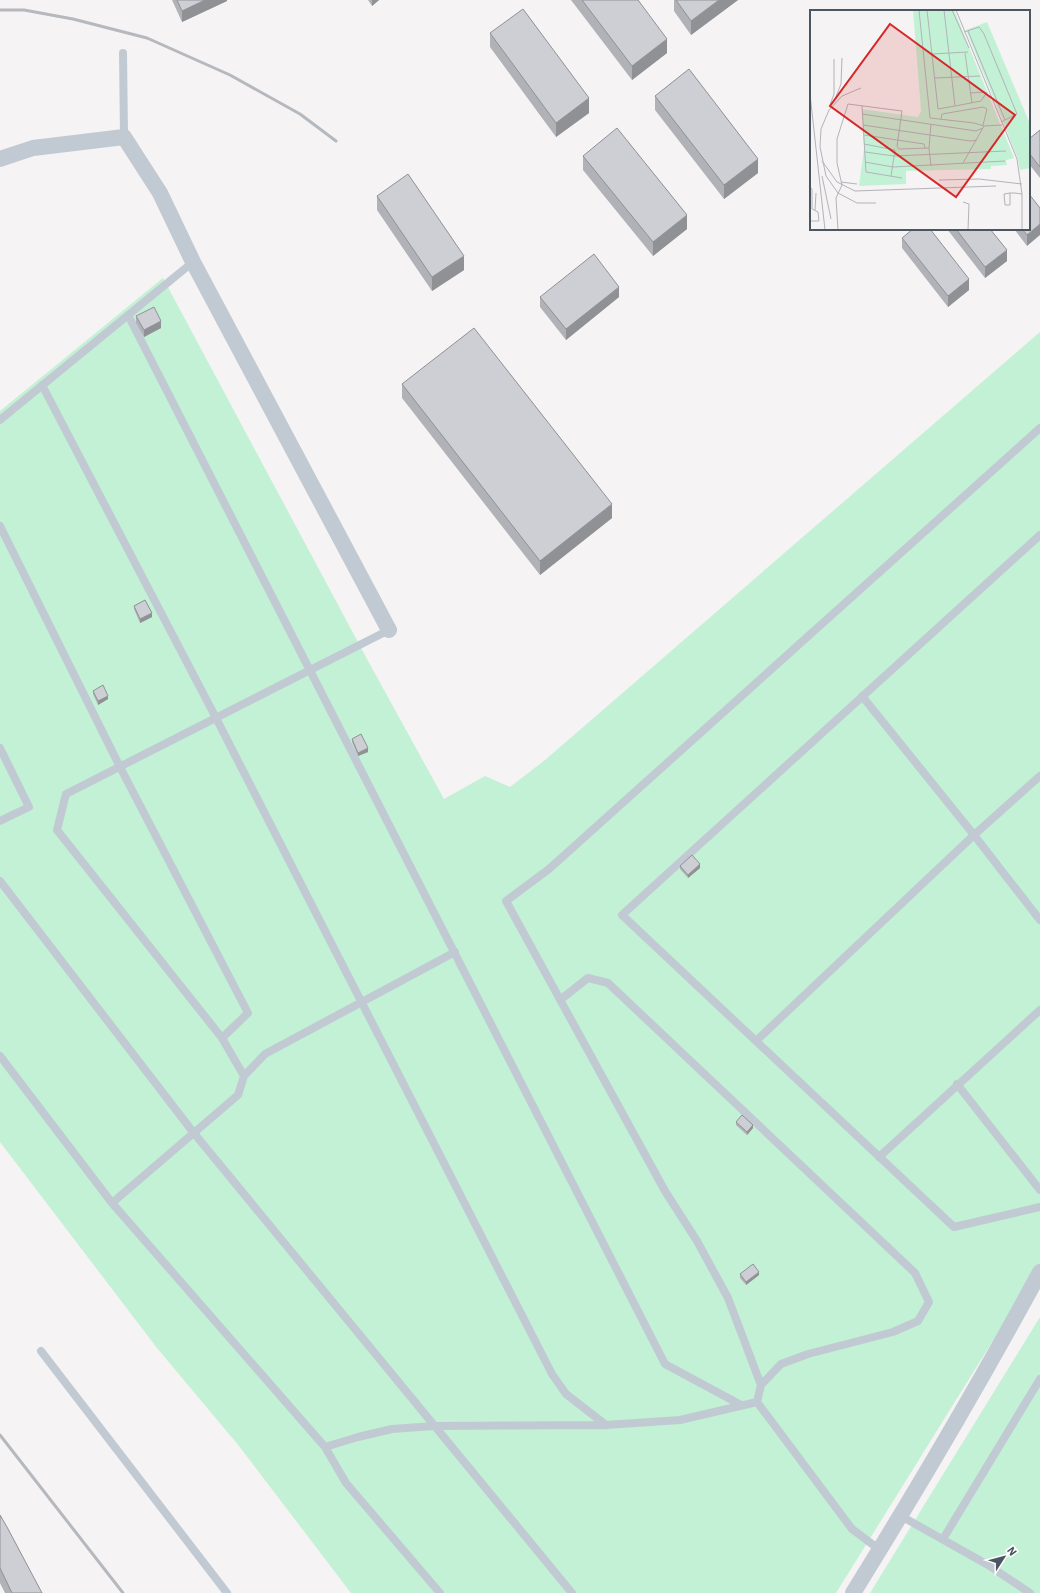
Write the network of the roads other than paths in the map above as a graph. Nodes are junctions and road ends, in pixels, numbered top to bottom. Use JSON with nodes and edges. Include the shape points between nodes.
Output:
{"nodes":[{"id":1,"x":123,"y":53,"type":"dead end"},
{"id":2,"x":124,"y":137,"type":"junction"},
{"id":3,"x":0,"y":159,"type":"edge"},
{"id":4,"x":193,"y":262,"type":"junction"},
{"id":5,"x":128,"y":315,"type":"junction"},
{"id":6,"x":42,"y":385,"type":"junction"},
{"id":7,"x":0,"y":420,"type":"edge"},
{"id":8,"x":1040,"y":428,"type":"edge"},
{"id":9,"x":0,"y":526,"type":"edge"},
{"id":10,"x":1040,"y":535,"type":"edge"},
{"id":11,"x":389,"y":630,"type":"joint"},
{"id":12,"x":311,"y":670,"type":"junction"},
{"id":13,"x":862,"y":696,"type":"junction"},
{"id":14,"x":216,"y":718,"type":"junction"},
{"id":15,"x":0,"y":748,"type":"edge"},
{"id":16,"x":120,"y":767,"type":"junction"},
{"id":17,"x":1040,"y":776,"type":"edge"},
{"id":18,"x":0,"y":821,"type":"edge"},
{"id":19,"x":974,"y":835,"type":"junction"},
{"id":20,"x":0,"y":881,"type":"edge"},
{"id":21,"x":1040,"y":920,"type":"edge"},
{"id":22,"x":455,"y":952,"type":"junction"},
{"id":23,"x":560,"y":1000,"type":"junction"},
{"id":24,"x":362,"y":1002,"type":"junction"},
{"id":25,"x":1040,"y":1010,"type":"edge"},
{"id":26,"x":222,"y":1038,"type":"junction"},
{"id":27,"x":756,"y":1041,"type":"junction"},
{"id":28,"x":0,"y":1056,"type":"edge"},
{"id":29,"x":244,"y":1076,"type":"junction"},
{"id":30,"x":957,"y":1084,"type":"junction"},
{"id":31,"x":193,"y":1132,"type":"junction"},
{"id":32,"x":879,"y":1157,"type":"junction"},
{"id":33,"x":1040,"y":1190,"type":"edge"},
{"id":34,"x":112,"y":1203,"type":"junction"},
{"id":35,"x":1040,"y":1207,"type":"edge"},
{"id":36,"x":1040,"y":1272,"type":"edge"},
{"id":37,"x":41,"y":1351,"type":"dead end"},
{"id":38,"x":1040,"y":1379,"type":"edge"},
{"id":39,"x":761,"y":1385,"type":"junction"},
{"id":40,"x":757,"y":1402,"type":"junction"},
{"id":41,"x":741,"y":1405,"type":"junction"},
{"id":42,"x":606,"y":1425,"type":"junction"},
{"id":43,"x":434,"y":1426,"type":"junction"},
{"id":44,"x":325,"y":1447,"type":"junction"},
{"id":45,"x":901,"y":1516,"type":"junction"},
{"id":46,"x":942,"y":1539,"type":"junction"},
{"id":47,"x":880,"y":1550,"type":"junction"},
{"id":48,"x":227,"y":1593,"type":"edge"},
{"id":49,"x":440,"y":1593,"type":"edge"},
{"id":50,"x":572,"y":1593,"type":"edge"},
{"id":51,"x":853,"y":1593,"type":"edge"},
{"id":52,"x":1030,"y":1593,"type":"edge"}],
"edges":[{"from":1,"to":2,"type":"lane"},
{"from":2,"to":3,"type":"street","via":[[33,148]]},
{"from":2,"to":4,"type":"street","via":[[160,193]]},
{"from":4,"to":5,"type":"lane"},
{"from":4,"to":11,"type":"street"},
{"from":5,"to":6,"type":"lane"},
{"from":5,"to":12,"type":"lane"},
{"from":6,"to":7,"type":"lane"},
{"from":6,"to":14,"type":"lane"},
{"from":8,"to":23,"type":"lane","via":[[555,864],[506,901]]},
{"from":9,"to":16,"type":"lane"},
{"from":10,"to":13,"type":"lane"},
{"from":11,"to":12,"type":"lane"},
{"from":12,"to":14,"type":"lane"},
{"from":12,"to":22,"type":"lane"},
{"from":13,"to":19,"type":"lane"},
{"from":13,"to":27,"type":"lane","via":[[622,915]]},
{"from":14,"to":16,"type":"lane"},
{"from":14,"to":24,"type":"lane"},
{"from":15,"to":18,"type":"lane","via":[[29,807]]},
{"from":16,"to":26,"type":"lane","via":[[248,1013]]},
{"from":16,"to":26,"type":"lane","via":[[66,794],[57,830]]},
{"from":17,"to":19,"type":"lane"},
{"from":19,"to":21,"type":"lane"},
{"from":19,"to":27,"type":"lane"},
{"from":20,"to":31,"type":"lane"},
{"from":22,"to":24,"type":"lane"},
{"from":22,"to":41,"type":"lane","via":[[666,1364]]},
{"from":23,"to":39,"type":"lane","via":[[665,1191],[697,1241],[728,1298]]},
{"from":23,"to":39,"type":"lane","via":[[588,978],[608,984],[915,1273],[929,1302],[918,1321],[893,1332],[808,1354],[781,1364]]},
{"from":24,"to":29,"type":"lane","via":[[265,1054]]},
{"from":24,"to":42,"type":"lane","via":[[552,1374],[566,1394]]},
{"from":25,"to":30,"type":"lane"},
{"from":26,"to":29,"type":"lane"},
{"from":27,"to":32,"type":"lane"},
{"from":28,"to":34,"type":"lane"},
{"from":29,"to":31,"type":"lane","via":[[238,1095]]},
{"from":30,"to":32,"type":"lane"},
{"from":30,"to":33,"type":"lane"},
{"from":31,"to":34,"type":"lane"},
{"from":31,"to":43,"type":"lane"},
{"from":32,"to":35,"type":"lane","via":[[954,1227]]},
{"from":34,"to":44,"type":"lane"},
{"from":36,"to":45,"type":"street"},
{"from":37,"to":48,"type":"lane"},
{"from":38,"to":46,"type":"lane"},
{"from":39,"to":40,"type":"lane"},
{"from":40,"to":41,"type":"lane"},
{"from":40,"to":47,"type":"lane","via":[[852,1529]]},
{"from":41,"to":42,"type":"lane","via":[[680,1420]]},
{"from":42,"to":43,"type":"lane"},
{"from":43,"to":44,"type":"lane","via":[[392,1429]]},
{"from":43,"to":50,"type":"lane"},
{"from":44,"to":49,"type":"lane","via":[[346,1482]]},
{"from":45,"to":46,"type":"lane"},
{"from":45,"to":47,"type":"street"},
{"from":46,"to":52,"type":"lane"},
{"from":47,"to":51,"type":"street"}]}
